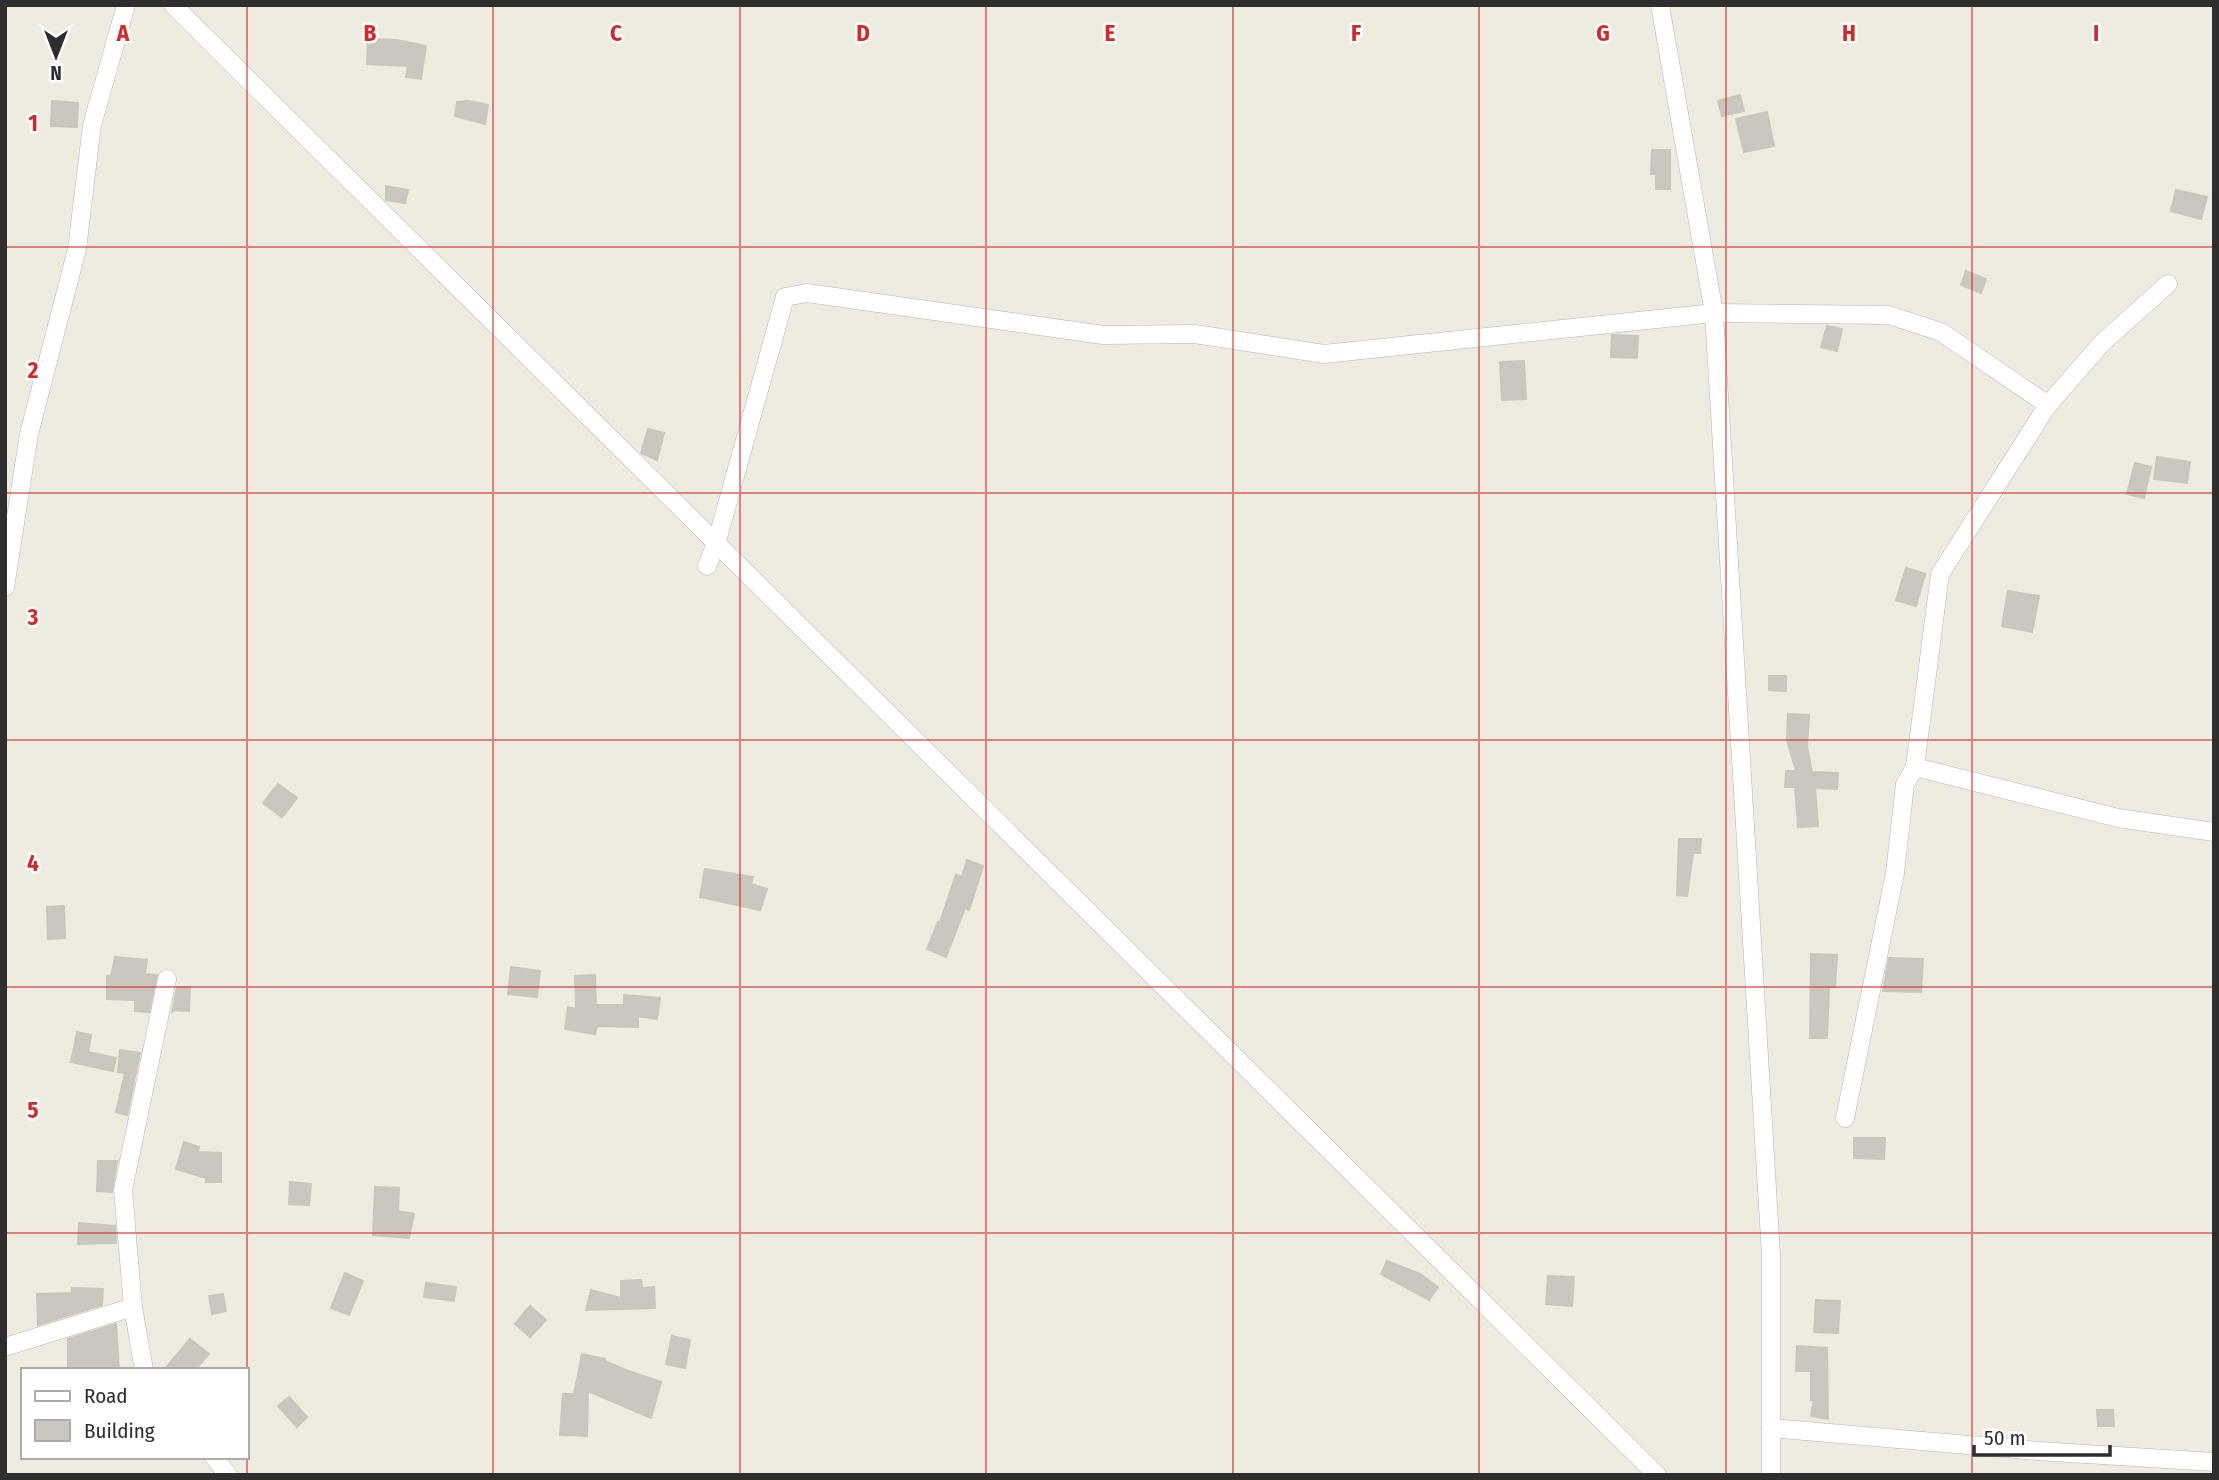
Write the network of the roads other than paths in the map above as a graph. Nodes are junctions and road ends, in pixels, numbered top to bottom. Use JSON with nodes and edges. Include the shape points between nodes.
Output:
{"nodes":[{"id":1,"x":126,"y":5,"type":"edge"},
{"id":2,"x":173,"y":5,"type":"edge"},
{"id":3,"x":1660,"y":5,"type":"edge"},
{"id":4,"x":2168,"y":285,"type":"dead end"},
{"id":5,"x":1714,"y":313,"type":"junction"},
{"id":6,"x":2048,"y":405,"type":"junction"},
{"id":7,"x":716,"y":544,"type":"junction"},
{"id":8,"x":706,"y":566,"type":"dead end"},
{"id":9,"x":5,"y":587,"type":"edge"},
{"id":10,"x":1916,"y":767,"type":"junction"},
{"id":11,"x":2214,"y":832,"type":"edge"},
{"id":12,"x":167,"y":979,"type":"dead end"},
{"id":13,"x":1845,"y":1118,"type":"dead end"},
{"id":14,"x":133,"y":1307,"type":"junction"},
{"id":15,"x":5,"y":1347,"type":"edge"},
{"id":16,"x":144,"y":1368,"type":"edge"},
{"id":17,"x":1771,"y":1428,"type":"junction"},
{"id":18,"x":216,"y":1459,"type":"edge"},
{"id":19,"x":2214,"y":1462,"type":"edge"},
{"id":20,"x":228,"y":1475,"type":"edge"},
{"id":21,"x":1657,"y":1475,"type":"edge"},
{"id":22,"x":1772,"y":1475,"type":"edge"}],
"edges":[{"from":1,"to":9,"type":"street","via":[[92,125],[77,249],[29,434]]},
{"from":2,"to":7,"type":"street"},
{"from":3,"to":5,"type":"street"},
{"from":4,"to":6,"type":"street","via":[[2102,343]]},
{"from":5,"to":6,"type":"street","via":[[1889,315],[1941,332]]},
{"from":5,"to":7,"type":"street","via":[[1324,354],[1195,334],[1102,335],[807,293],[785,297]]},
{"from":5,"to":17,"type":"street","via":[[1771,1255]]},
{"from":6,"to":10,"type":"street","via":[[1940,574]]},
{"from":7,"to":8,"type":"street"},
{"from":7,"to":21,"type":"street"},
{"from":10,"to":11,"type":"street","via":[[2118,818]]},
{"from":10,"to":13,"type":"street","via":[[1905,784],[1895,873]]},
{"from":12,"to":14,"type":"street","via":[[123,1190]]},
{"from":14,"to":15,"type":"street"},
{"from":14,"to":16,"type":"street"},
{"from":17,"to":19,"type":"street"},
{"from":17,"to":22,"type":"street"},
{"from":18,"to":20,"type":"street"}]}
